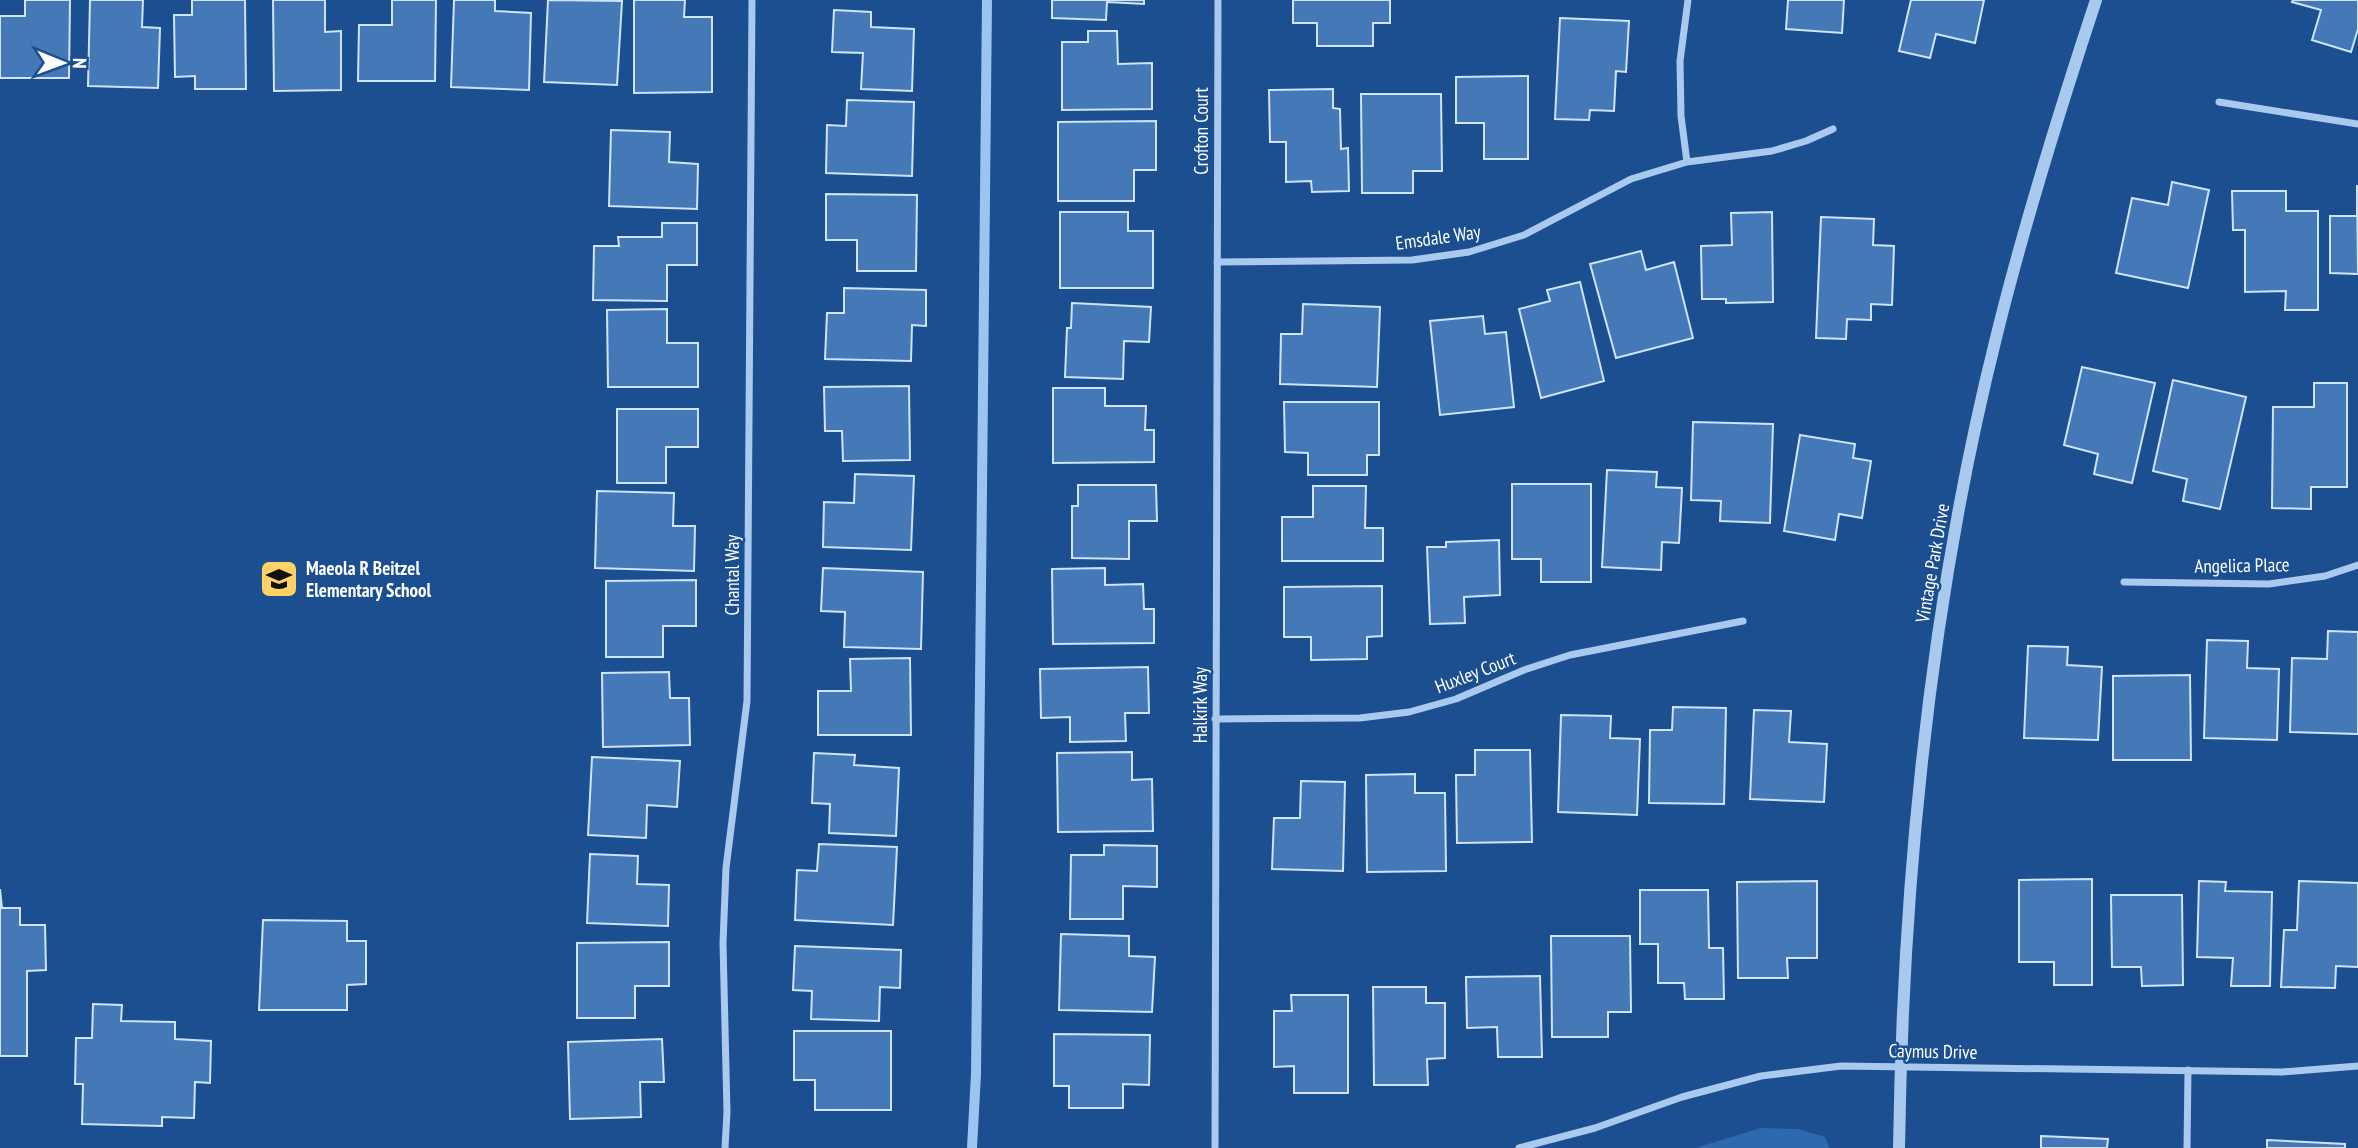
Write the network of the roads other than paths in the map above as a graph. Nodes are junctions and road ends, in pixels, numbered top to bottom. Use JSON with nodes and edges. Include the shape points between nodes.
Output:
{"nodes":[{"id":1,"x":752,"y":0,"type":"edge"},
{"id":2,"x":1218,"y":0,"type":"edge"},
{"id":3,"x":1688,"y":0,"type":"edge"},
{"id":4,"x":2096,"y":0,"type":"edge"},
{"id":5,"x":2219,"y":102,"type":"dead end"},
{"id":6,"x":2358,"y":124,"type":"edge"},
{"id":7,"x":1833,"y":129,"type":"dead end"},
{"id":8,"x":1687,"y":162,"type":"junction"},
{"id":9,"x":1217,"y":262,"type":"junction"},
{"id":10,"x":2358,"y":565,"type":"edge"},
{"id":11,"x":2124,"y":582,"type":"dead end"},
{"id":12,"x":1743,"y":621,"type":"dead end"},
{"id":13,"x":1215,"y":719,"type":"junction"},
{"id":14,"x":1900,"y":1066,"type":"junction"},
{"id":15,"x":2358,"y":1066,"type":"edge"},
{"id":16,"x":2188,"y":1070,"type":"junction"},
{"id":17,"x":725,"y":1148,"type":"edge"},
{"id":18,"x":1215,"y":1148,"type":"edge"},
{"id":19,"x":1519,"y":1148,"type":"edge"},
{"id":20,"x":1899,"y":1148,"type":"edge"},
{"id":21,"x":2187,"y":1148,"type":"edge"}],
"edges":[{"from":1,"to":17,"type":"street","name":"Chantal Way","via":[[747,701],[726,868]]},
{"from":2,"to":9,"type":"street","name":"Crofton Court"},
{"from":3,"to":8,"type":"street","via":[[1680,61]]},
{"from":4,"to":14,"type":"street","name":"Vintage Park Drive","via":[[2043,162],[1996,340],[1957,521],[1935,654],[1914,838]]},
{"from":5,"to":6,"type":"street"},
{"from":7,"to":8,"type":"street","name":"Emsdale Way","via":[[1772,151]]},
{"from":8,"to":9,"type":"street","name":"Emsdale Way","via":[[1631,178],[1524,235],[1469,252],[1412,260]]},
{"from":9,"to":13,"type":"street","name":"Halkirk Way"},
{"from":10,"to":11,"type":"street","name":"Angelica Place","via":[[2325,576],[2269,584]]},
{"from":12,"to":13,"type":"street","name":"Huxley Court","via":[[1570,654],[1456,699],[1409,712],[1360,718]]},
{"from":13,"to":18,"type":"street","name":"Halkirk Way"},
{"from":14,"to":16,"type":"street","name":"Caymus Drive"},
{"from":14,"to":19,"type":"street","name":"Caymus Drive","via":[[1842,1066],[1761,1076]]},
{"from":14,"to":20,"type":"street","name":"Vintage Park Drive"},
{"from":15,"to":16,"type":"street","name":"Caymus Drive","via":[[2282,1072]]},
{"from":16,"to":21,"type":"street"}]}
